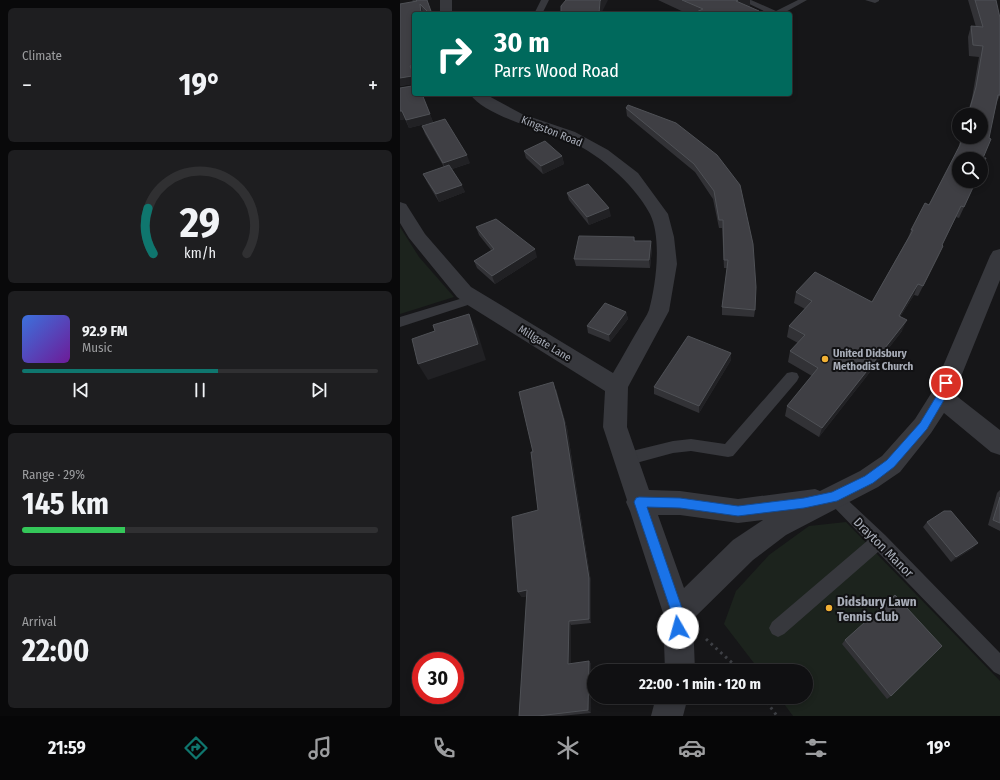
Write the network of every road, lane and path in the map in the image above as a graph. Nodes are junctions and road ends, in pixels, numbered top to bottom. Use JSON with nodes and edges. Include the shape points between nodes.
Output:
{"nodes":[{"id":1,"x":446,"y":0,"type":"edge"},
{"id":2,"x":545,"y":0,"type":"edge"},
{"id":3,"x":745,"y":0,"type":"edge"},
{"id":4,"x":803,"y":0,"type":"edge"},
{"id":5,"x":869,"y":0,"type":"edge"},
{"id":6,"x":875,"y":0,"type":"edge"},
{"id":7,"x":446,"y":12,"type":"edge"},
{"id":8,"x":539,"y":12,"type":"edge"},
{"id":9,"x":772,"y":12,"type":"edge"},
{"id":10,"x":780,"y":12,"type":"edge"},
{"id":11,"x":479,"y":96,"type":"edge"},
{"id":12,"x":400,"y":208,"type":"edge"},
{"id":13,"x":1000,"y":256,"type":"edge"},
{"id":14,"x":473,"y":299,"type":"junction"},
{"id":15,"x":400,"y":322,"type":"edge"},
{"id":16,"x":792,"y":377,"type":"dead end"},
{"id":17,"x":618,"y":387,"type":"junction"},
{"id":18,"x":940,"y":397,"type":"junction"},
{"id":19,"x":1000,"y":444,"type":"edge"},
{"id":20,"x":625,"y":460,"type":"junction"},
{"id":21,"x":834,"y":497,"type":"junction"},
{"id":22,"x":639,"y":502,"type":"junction"},
{"id":23,"x":879,"y":541,"type":"junction"},
{"id":24,"x":678,"y":614,"type":"junction"},
{"id":25,"x":778,"y":628,"type":"dead end"},
{"id":26,"x":680,"y":664,"type":"edge"},
{"id":27,"x":733,"y":664,"type":"edge"},
{"id":28,"x":1000,"y":666,"type":"edge"},
{"id":29,"x":670,"y":704,"type":"edge"},
{"id":30,"x":768,"y":704,"type":"edge"},
{"id":31,"x":667,"y":716,"type":"edge"},
{"id":32,"x":777,"y":716,"type":"edge"}],
"edges":[{"from":1,"to":7,"type":"street"},
{"from":2,"to":8,"type":"lane"},
{"from":3,"to":9,"type":"lane"},
{"from":4,"to":10,"type":"lane"},
{"from":5,"to":6,"type":"lane"},
{"from":11,"to":17,"type":"street","name":"Kingston Road","via":[[518,117],[569,136],[602,153],[632,177],[659,214],[667,264],[659,311]]},
{"from":12,"to":14,"type":"street","name":"Millgate Lane","via":[[418,238]]},
{"from":13,"to":18,"type":"street"},
{"from":14,"to":15,"type":"lane"},
{"from":14,"to":17,"type":"street","name":"Millgate Lane"},
{"from":16,"to":20,"type":"lane","via":[[728,451],[691,445],[673,447]]},
{"from":17,"to":20,"type":"street","via":[[615,427]]},
{"from":18,"to":19,"type":"street"},
{"from":18,"to":21,"type":"street","via":[[923,426],[891,464]]},
{"from":20,"to":22,"type":"street"},
{"from":21,"to":22,"type":"street","via":[[738,511],[680,503]]},
{"from":21,"to":23,"type":"lane","name":"Drayton Manor"},
{"from":21,"to":24,"type":"street","via":[[777,526],[743,550]]},
{"from":22,"to":24,"type":"street"},
{"from":23,"to":25,"type":"lane"},
{"from":23,"to":28,"type":"lane","name":"Drayton Manor"},
{"from":24,"to":26,"type":"street"},
{"from":24,"to":27,"type":"path"},
{"from":29,"to":31,"type":"street"},
{"from":30,"to":32,"type":"path"}]}
